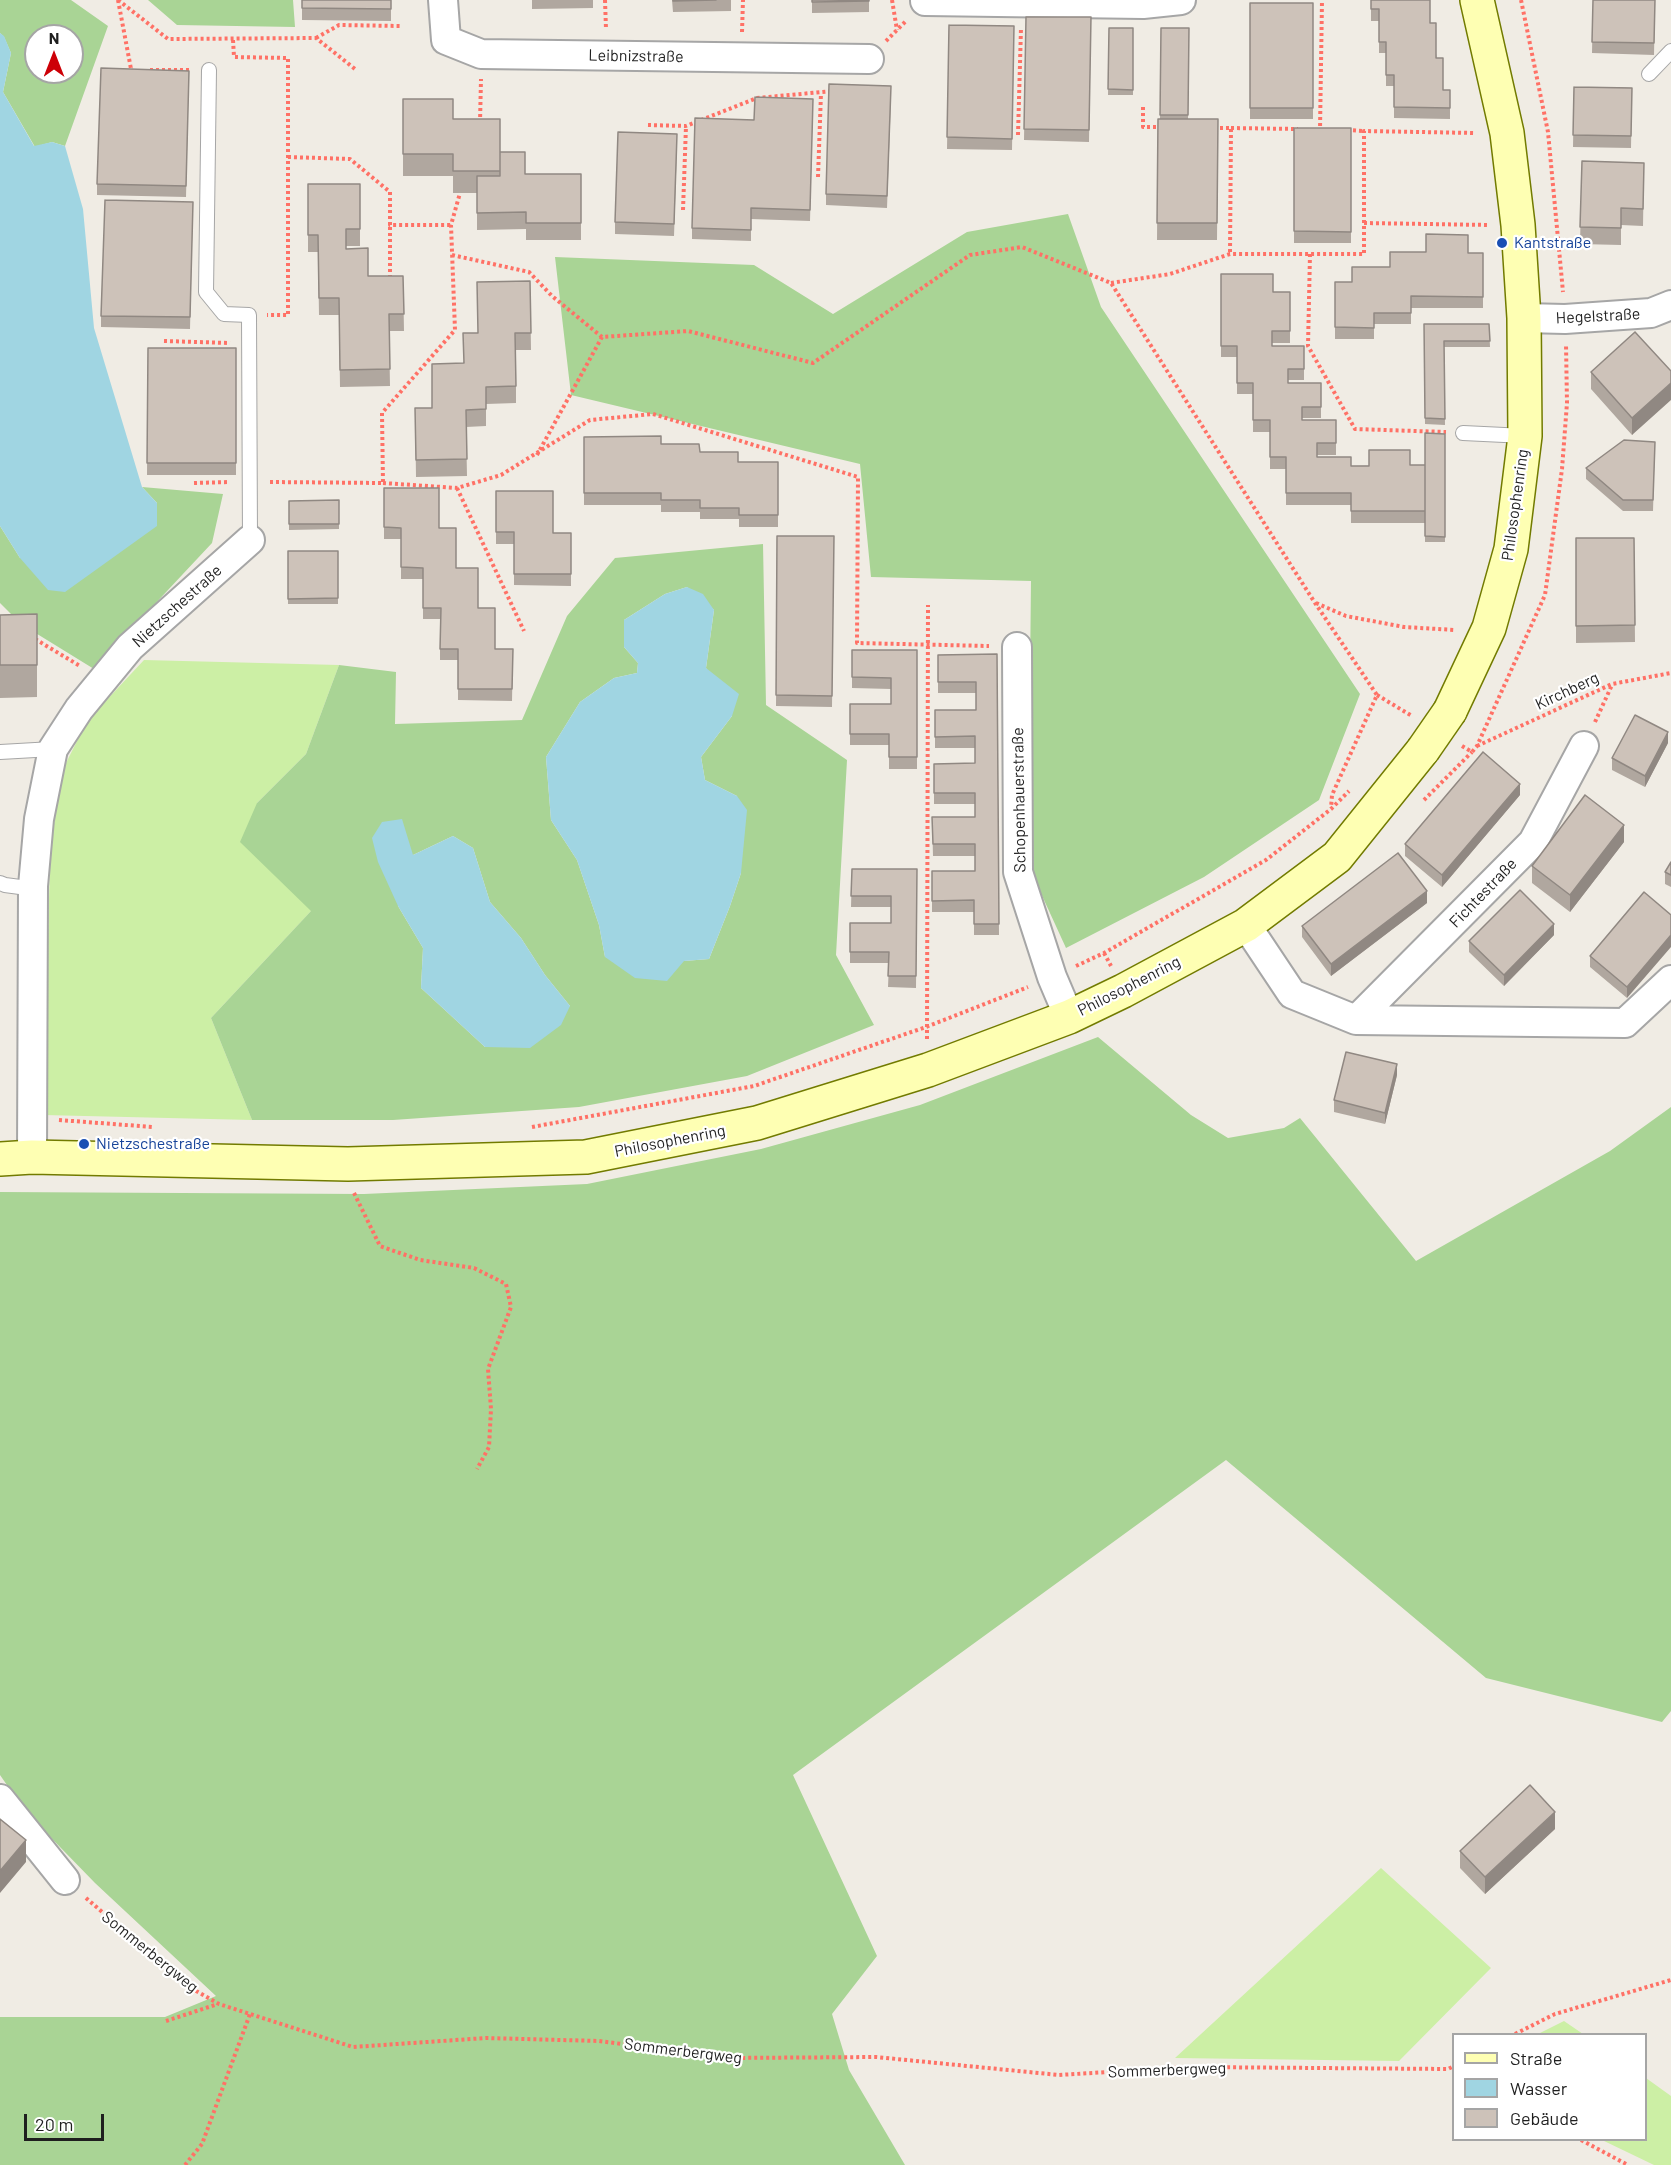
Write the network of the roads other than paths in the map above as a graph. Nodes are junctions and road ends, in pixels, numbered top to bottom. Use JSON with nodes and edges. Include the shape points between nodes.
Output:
{"nodes":[{"id":1,"x":442,"y":0,"type":"edge"},
{"id":2,"x":1181,"y":0,"type":"edge"},
{"id":3,"x":1477,"y":0,"type":"edge"},
{"id":4,"x":925,"y":1,"type":"edge"},
{"id":5,"x":1671,"y":51,"type":"edge"},
{"id":6,"x":869,"y":59,"type":"road end"},
{"id":7,"x":209,"y":70,"type":"road end"},
{"id":8,"x":1649,"y":74,"type":"dead end"},
{"id":9,"x":1671,"y":305,"type":"edge"},
{"id":10,"x":1524,"y":318,"type":"junction"},
{"id":11,"x":1463,"y":433,"type":"dead end"},
{"id":12,"x":1525,"y":436,"type":"junction"},
{"id":13,"x":250,"y":540,"type":"joint"},
{"id":14,"x":1017,"y":647,"type":"road end"},
{"id":15,"x":1584,"y":746,"type":"road end"},
{"id":16,"x":53,"y":749,"type":"junction"},
{"id":17,"x":0,"y":752,"type":"edge"},
{"id":18,"x":0,"y":883,"type":"edge"},
{"id":19,"x":33,"y":886,"type":"junction"},
{"id":20,"x":1246,"y":925,"type":"junction"},
{"id":21,"x":1671,"y":980,"type":"edge"},
{"id":22,"x":1069,"y":1017,"type":"junction"},
{"id":23,"x":1356,"y":1020,"type":"junction"},
{"id":24,"x":16,"y":1158,"type":"edge"},
{"id":25,"x":0,"y":1799,"type":"edge"},
{"id":26,"x":65,"y":1880,"type":"road end"}],
"edges":[{"from":1,"to":6,"type":"street","name":"Leibnizstraße","via":[[446,40],[481,54]]},
{"from":2,"to":4,"type":"street","via":[[1143,4]]},
{"from":3,"to":10,"type":"street","name":"Philosophenring","via":[[1507,133]]},
{"from":5,"to":8,"type":"lane"},
{"from":7,"to":13,"type":"lane","name":"Nietzschestraße","via":[[206,292],[224,314],[249,315]]},
{"from":9,"to":10,"type":"street","name":"Hegelstraße","via":[[1651,313],[1565,320]]},
{"from":10,"to":12,"type":"street","name":"Philosophenring"},
{"from":11,"to":12,"type":"lane"},
{"from":12,"to":20,"type":"street","name":"Philosophenring","bridge":true,"via":[[1511,549],[1489,628],[1450,711],[1337,856]]},
{"from":13,"to":16,"type":"street","name":"Nietzschestraße","via":[[130,648]]},
{"from":14,"to":22,"type":"street","name":"Schopenhauerstraße","via":[[1018,872]]},
{"from":15,"to":23,"type":"street","name":"Fichtestraße","via":[[1533,842]]},
{"from":16,"to":17,"type":"lane"},
{"from":16,"to":19,"type":"street","name":"Nietzschestraße","via":[[39,819]]},
{"from":18,"to":19,"type":"lane"},
{"from":19,"to":24,"type":"street","name":"Nietzschestraße","via":[[32,1119]]},
{"from":20,"to":22,"type":"street","name":"Philosophenring"},
{"from":20,"to":23,"type":"street","via":[[1292,994]]},
{"from":21,"to":23,"type":"street","via":[[1625,1023]]},
{"from":22,"to":24,"type":"street","name":"Philosophenring","via":[[928,1070],[757,1124],[586,1157],[348,1164]]},
{"from":25,"to":26,"type":"street"}]}
